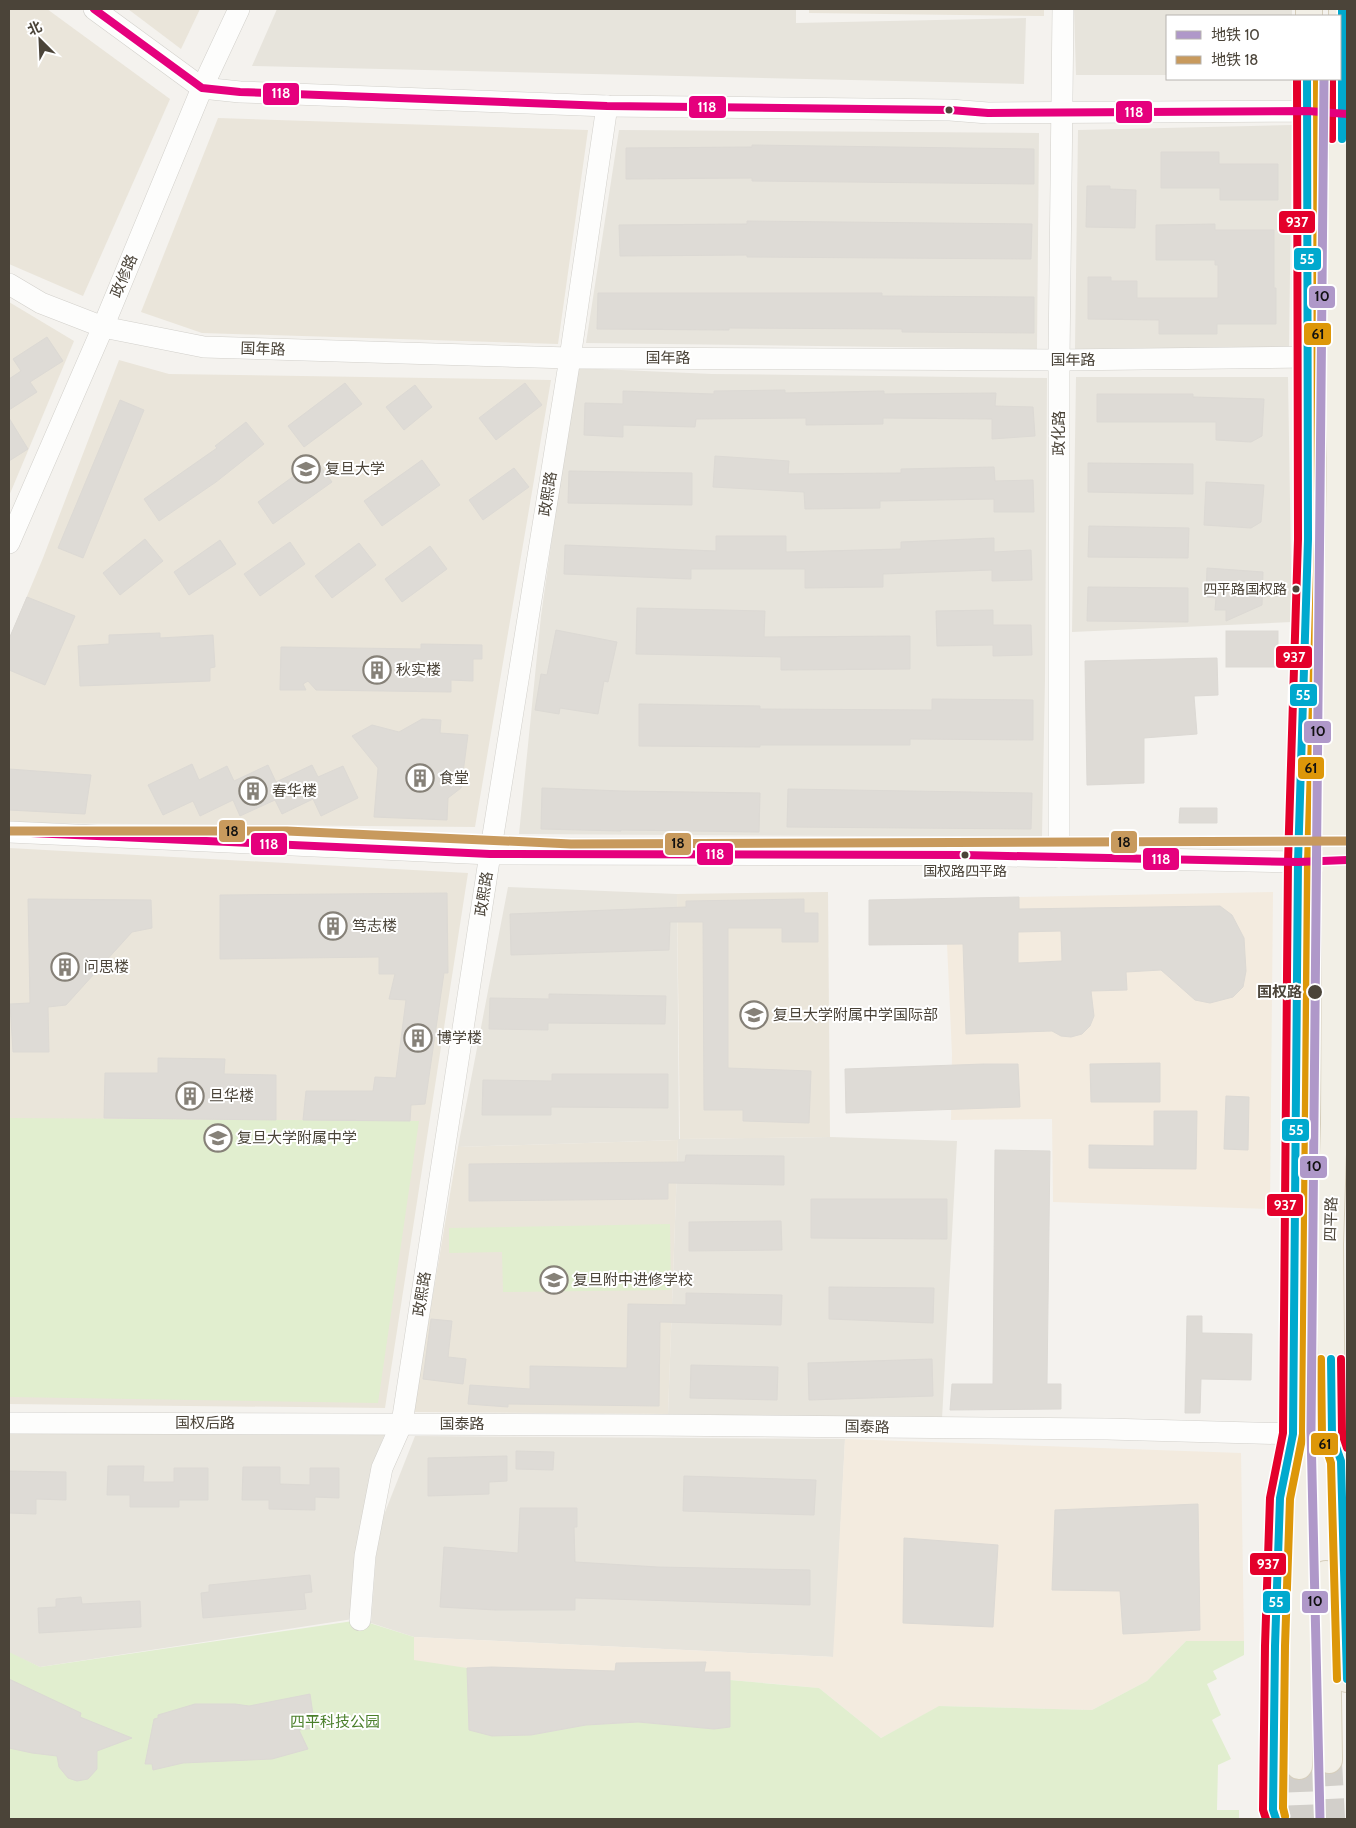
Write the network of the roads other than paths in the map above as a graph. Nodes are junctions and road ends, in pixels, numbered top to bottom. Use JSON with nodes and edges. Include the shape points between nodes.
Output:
{"nodes":[{"id":1,"x":94,"y":9,"type":"edge"},
{"id":2,"x":239,"y":9,"type":"edge"},
{"id":3,"x":1063,"y":9,"type":"edge"},
{"id":4,"x":1342,"y":9,"type":"edge"},
{"id":5,"x":1307,"y":80,"type":"edge"},
{"id":6,"x":202,"y":88,"type":"junction"},
{"id":7,"x":607,"y":106,"type":"junction"},
{"id":8,"x":1308,"y":111,"type":"junction"},
{"id":9,"x":1062,"y":112,"type":"junction"},
{"id":10,"x":1345,"y":114,"type":"edge"},
{"id":11,"x":9,"y":284,"type":"edge"},
{"id":12,"x":103,"y":326,"type":"junction"},
{"id":13,"x":1338,"y":351,"type":"junction"},
{"id":14,"x":1307,"y":357,"type":"junction"},
{"id":15,"x":570,"y":358,"type":"junction"},
{"id":16,"x":1059,"y":360,"type":"junction"},
{"id":17,"x":9,"y":543,"type":"edge"},
{"id":18,"x":9,"y":832,"type":"edge"},
{"id":19,"x":490,"y":854,"type":"junction"},
{"id":20,"x":1059,"y":857,"type":"junction"},
{"id":21,"x":1341,"y":860,"type":"edge"},
{"id":22,"x":1298,"y":862,"type":"junction"},
{"id":23,"x":9,"y":1423,"type":"edge"},
{"id":24,"x":402,"y":1423,"type":"junction"},
{"id":25,"x":1293,"y":1434,"type":"junction"},
{"id":26,"x":1332,"y":1435,"type":"junction"},
{"id":27,"x":360,"y":1620,"type":"dead end"},
{"id":28,"x":1347,"y":1678,"type":"edge"},
{"id":29,"x":1329,"y":1760,"type":"tunnel mouth"},
{"id":30,"x":1299,"y":1766,"type":"tunnel mouth"},
{"id":31,"x":1274,"y":1788,"type":"junction"},
{"id":32,"x":1276,"y":1819,"type":"edge"},
{"id":33,"x":1284,"y":1819,"type":"edge"}],
"edges":[{"from":1,"to":6,"type":"street"},
{"from":2,"to":6,"type":"street","name":"政修路"},
{"from":3,"to":9,"type":"street","name":"政化路"},
{"from":4,"to":10,"type":"main road","name":"四平路"},
{"from":5,"to":8,"type":"main road"},
{"from":6,"to":7,"type":"street"},
{"from":6,"to":12,"type":"street","name":"政修路"},
{"from":7,"to":9,"type":"street"},
{"from":7,"to":15,"type":"street","name":"政熙路"},
{"from":8,"to":9,"type":"street"},
{"from":8,"to":10,"type":"street"},
{"from":8,"to":14,"type":"main road"},
{"from":9,"to":16,"type":"street","name":"政化路"},
{"from":10,"to":13,"type":"main road","name":"四平路"},
{"from":11,"to":12,"type":"street","name":"国年路","via":[[40,303]]},
{"from":12,"to":15,"type":"street","name":"国年路","via":[[204,347]]},
{"from":12,"to":17,"type":"street","name":"政修路"},
{"from":13,"to":14,"type":"street","name":"国年路"},
{"from":13,"to":21,"type":"main road","name":"四平路","via":[[1340,458],[1336,688]]},
{"from":14,"to":16,"type":"street","name":"国年路"},
{"from":14,"to":22,"type":"main road","via":[[1308,539]]},
{"from":15,"to":16,"type":"street","name":"国年路"},
{"from":15,"to":19,"type":"street","name":"政熙路"},
{"from":16,"to":20,"type":"street","name":"政化路"},
{"from":18,"to":19,"type":"street"},
{"from":19,"to":20,"type":"street"},
{"from":19,"to":24,"type":"street","name":"政熙路"},
{"from":20,"to":22,"type":"street"},
{"from":21,"to":22,"type":"street"},
{"from":21,"to":26,"type":"main road","name":"四平路","via":[[1330,1244]]},
{"from":22,"to":25,"type":"main road"},
{"from":23,"to":24,"type":"street","name":"国权后路"},
{"from":24,"to":25,"type":"street","name":"国泰路"},
{"from":24,"to":27,"type":"street","name":"政熙路","via":[[382,1468],[365,1556]]},
{"from":25,"to":26,"type":"street","name":"国泰路"},
{"from":25,"to":30,"type":"main road","via":[[1301,1492]]},
{"from":25,"to":31,"type":"main road","via":[[1280,1498]]},
{"from":26,"to":28,"type":"main road","name":"四平路","via":[[1342,1461]]},
{"from":26,"to":29,"type":"main road","via":[[1325,1465]]},
{"from":31,"to":32,"type":"main road"},
{"from":31,"to":33,"type":"main road"}]}
